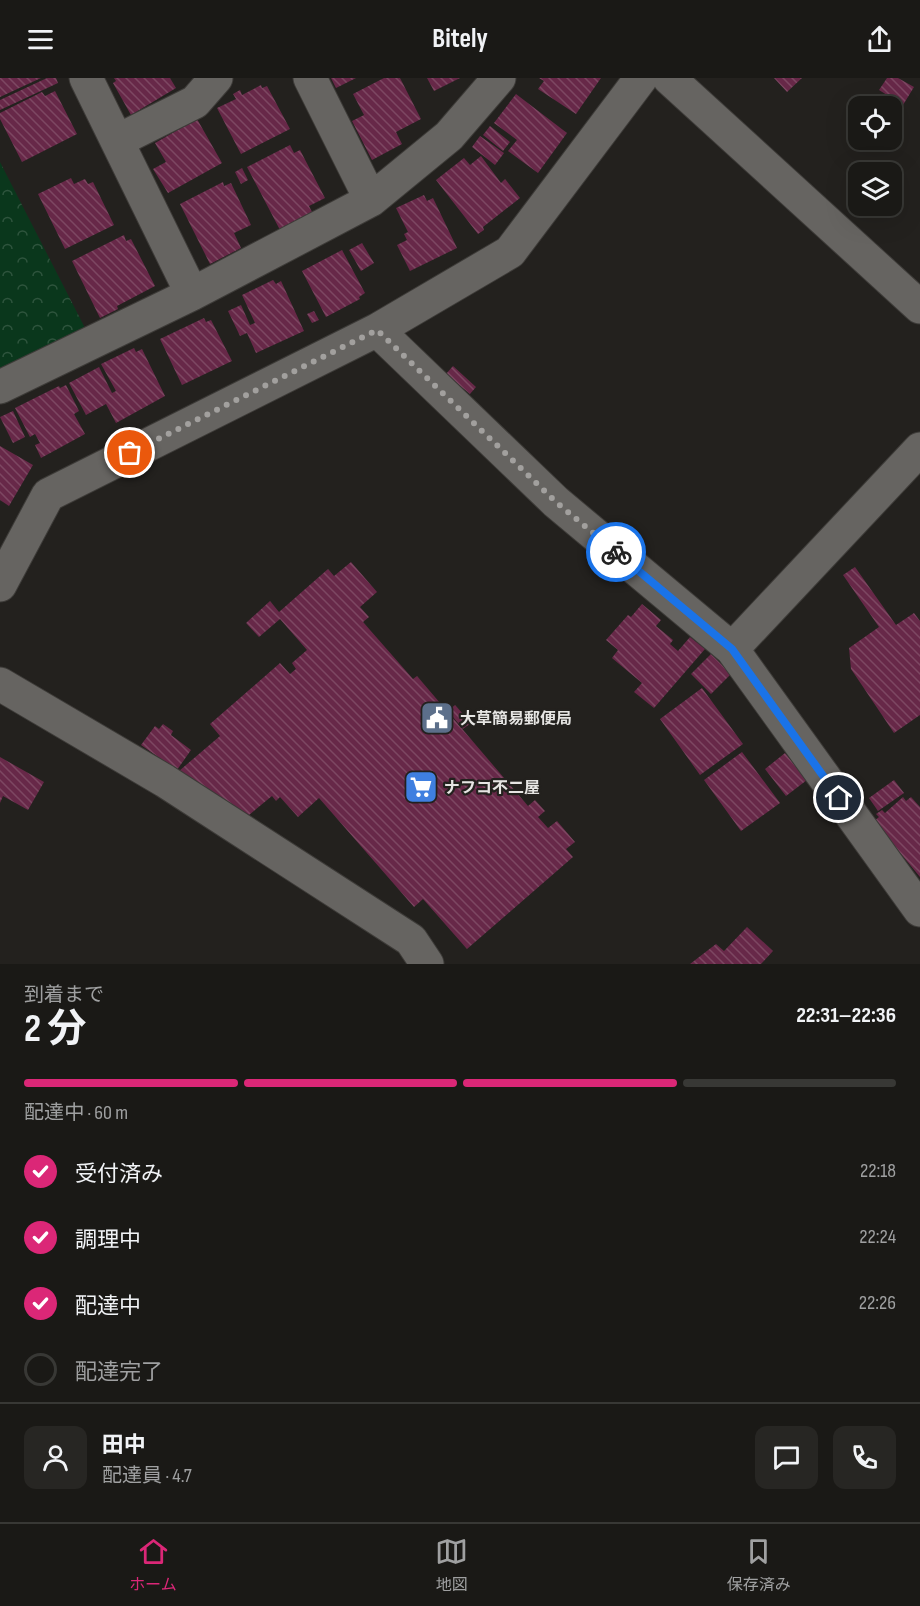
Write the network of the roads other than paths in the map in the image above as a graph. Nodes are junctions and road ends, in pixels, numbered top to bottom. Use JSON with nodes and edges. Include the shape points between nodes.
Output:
{"nodes":[{"id":1,"x":86,"y":78,"type":"edge"},
{"id":2,"x":216,"y":78,"type":"edge"},
{"id":3,"x":310,"y":78,"type":"edge"},
{"id":4,"x":499,"y":78,"type":"edge"},
{"id":5,"x":641,"y":78,"type":"edge"},
{"id":6,"x":669,"y":78,"type":"edge"},
{"id":7,"x":117,"y":141,"type":"junction"},
{"id":8,"x":371,"y":200,"type":"junction"},
{"id":9,"x":192,"y":294,"type":"junction"},
{"id":10,"x":920,"y":307,"type":"edge"},
{"id":11,"x":377,"y":330,"type":"junction"},
{"id":12,"x":0,"y":387,"type":"edge"},
{"id":13,"x":920,"y":449,"type":"edge"},
{"id":14,"x":0,"y":585,"type":"edge"},
{"id":15,"x":732,"y":649,"type":"junction"},
{"id":16,"x":0,"y":684,"type":"edge"},
{"id":17,"x":920,"y":910,"type":"edge"},
{"id":18,"x":427,"y":964,"type":"edge"}],
"edges":[{"from":1,"to":7,"type":"street"},
{"from":2,"to":7,"type":"street","via":[[195,102]]},
{"from":3,"to":8,"type":"street"},
{"from":4,"to":8,"type":"street","via":[[449,136]]},
{"from":5,"to":11,"type":"street","via":[[510,252]]},
{"from":6,"to":10,"type":"street"},
{"from":7,"to":9,"type":"street"},
{"from":8,"to":9,"type":"street"},
{"from":9,"to":12,"type":"street"},
{"from":11,"to":14,"type":"street","via":[[48,495]]},
{"from":11,"to":15,"type":"street","via":[[556,502]]},
{"from":13,"to":15,"type":"street"},
{"from":15,"to":17,"type":"street"},
{"from":16,"to":18,"type":"street","via":[[165,781],[411,940]]}]}
